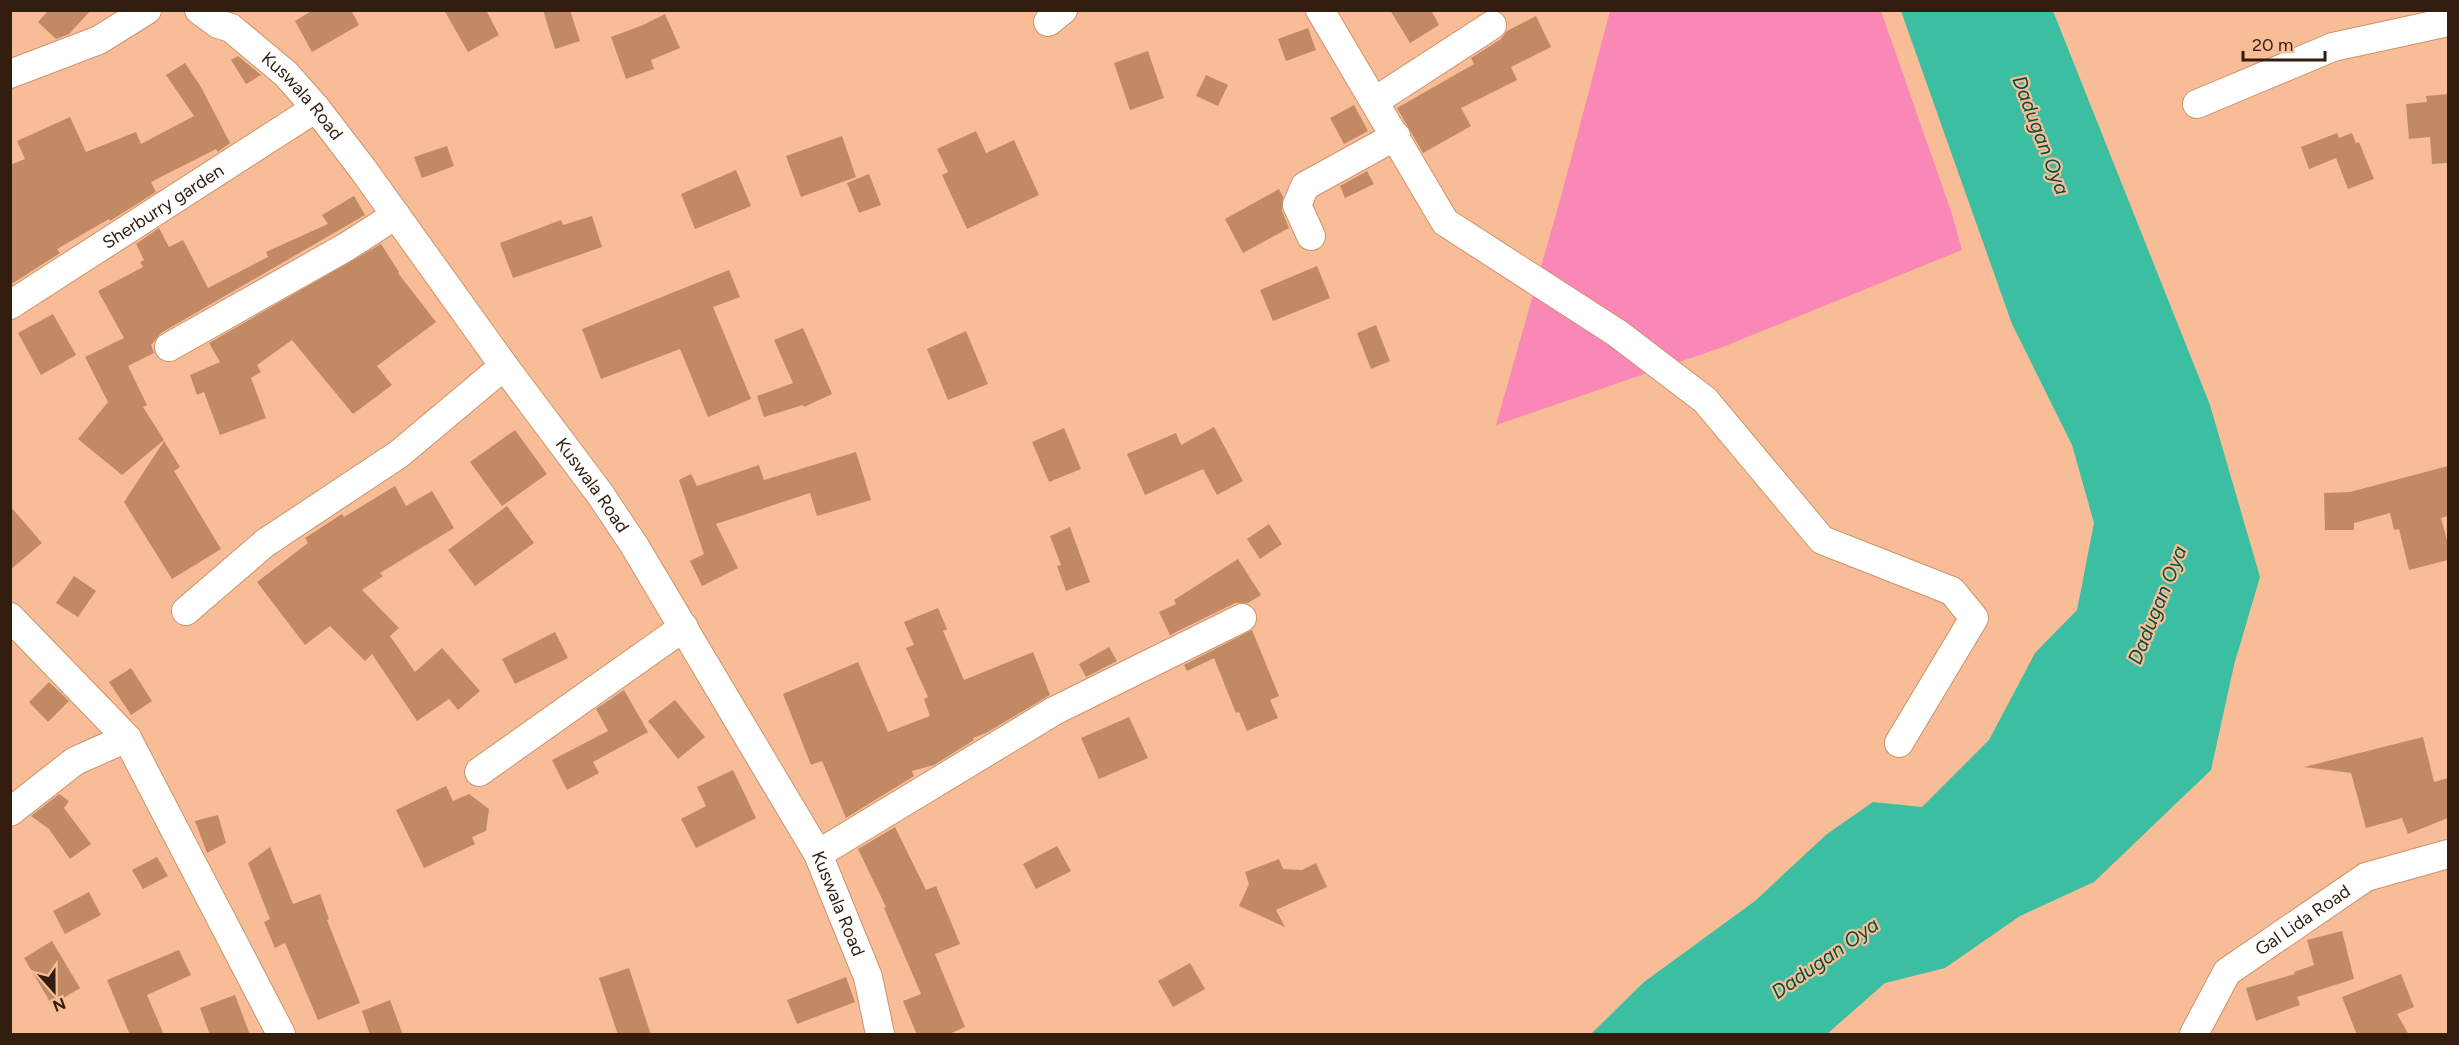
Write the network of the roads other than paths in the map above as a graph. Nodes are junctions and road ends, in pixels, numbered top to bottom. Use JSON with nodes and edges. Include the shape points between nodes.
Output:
{"nodes":[{"id":1,"x":147,"y":10,"type":"edge"},
{"id":2,"x":1320,"y":10,"type":"edge"},
{"id":3,"x":218,"y":15,"type":"edge"},
{"id":4,"x":2448,"y":22,"type":"edge"},
{"id":5,"x":1492,"y":25,"type":"dead end"},
{"id":6,"x":10,"y":74,"type":"edge"},
{"id":7,"x":1375,"y":101,"type":"junction"},
{"id":8,"x":2197,"y":105,"type":"dead end"},
{"id":9,"x":316,"y":108,"type":"junction"},
{"id":10,"x":1396,"y":136,"type":"junction"},
{"id":11,"x":396,"y":215,"type":"junction"},
{"id":12,"x":1311,"y":236,"type":"dead end"},
{"id":13,"x":10,"y":305,"type":"edge"},
{"id":14,"x":169,"y":347,"type":"dead end"},
{"id":15,"x":504,"y":366,"type":"junction"},
{"id":16,"x":186,"y":611,"type":"dead end"},
{"id":17,"x":10,"y":617,"type":"edge"},
{"id":18,"x":1242,"y":618,"type":"dead end"},
{"id":19,"x":684,"y":627,"type":"junction"},
{"id":20,"x":127,"y":738,"type":"junction"},
{"id":21,"x":1899,"y":742,"type":"dead end"},
{"id":22,"x":479,"y":772,"type":"dead end"},
{"id":23,"x":10,"y":812,"type":"edge"},
{"id":24,"x":818,"y":854,"type":"junction"},
{"id":25,"x":2448,"y":854,"type":"edge"},
{"id":26,"x":281,"y":1035,"type":"edge"},
{"id":27,"x":880,"y":1035,"type":"edge"},
{"id":28,"x":2194,"y":1035,"type":"edge"}],
"edges":[{"from":1,"to":6,"type":"street","via":[[99,40]]},
{"from":2,"to":7,"type":"street"},
{"from":3,"to":9,"type":"street","name":"Kuswala Road","via":[[286,74]]},
{"from":4,"to":8,"type":"street","via":[[2333,47]]},
{"from":5,"to":7,"type":"street"},
{"from":7,"to":10,"type":"street"},
{"from":9,"to":11,"type":"street","name":"Kuswala Road"},
{"from":9,"to":13,"type":"street","name":"Sherburry garden"},
{"from":10,"to":12,"type":"street","via":[[1305,186],[1297,205]]},
{"from":10,"to":21,"type":"street","via":[[1445,222],[1617,333],[1705,400],[1822,540],[1952,591],[1974,618]]},
{"from":11,"to":14,"type":"street"},
{"from":11,"to":15,"type":"street","name":"Kuswala Road"},
{"from":15,"to":16,"type":"street","via":[[399,454],[265,543]]},
{"from":15,"to":19,"type":"street","name":"Kuswala Road","via":[[600,494]]},
{"from":17,"to":20,"type":"street"},
{"from":18,"to":24,"type":"street","via":[[1054,711]]},
{"from":19,"to":22,"type":"street"},
{"from":19,"to":24,"type":"street","name":"Kuswala Road"},
{"from":20,"to":23,"type":"street","via":[[75,761]]},
{"from":20,"to":26,"type":"street"},
{"from":24,"to":27,"type":"street","name":"Kuswala Road","via":[[868,977]]},
{"from":25,"to":28,"type":"street","name":"Gal Lida Road","via":[[2366,877],[2227,972]]}]}
